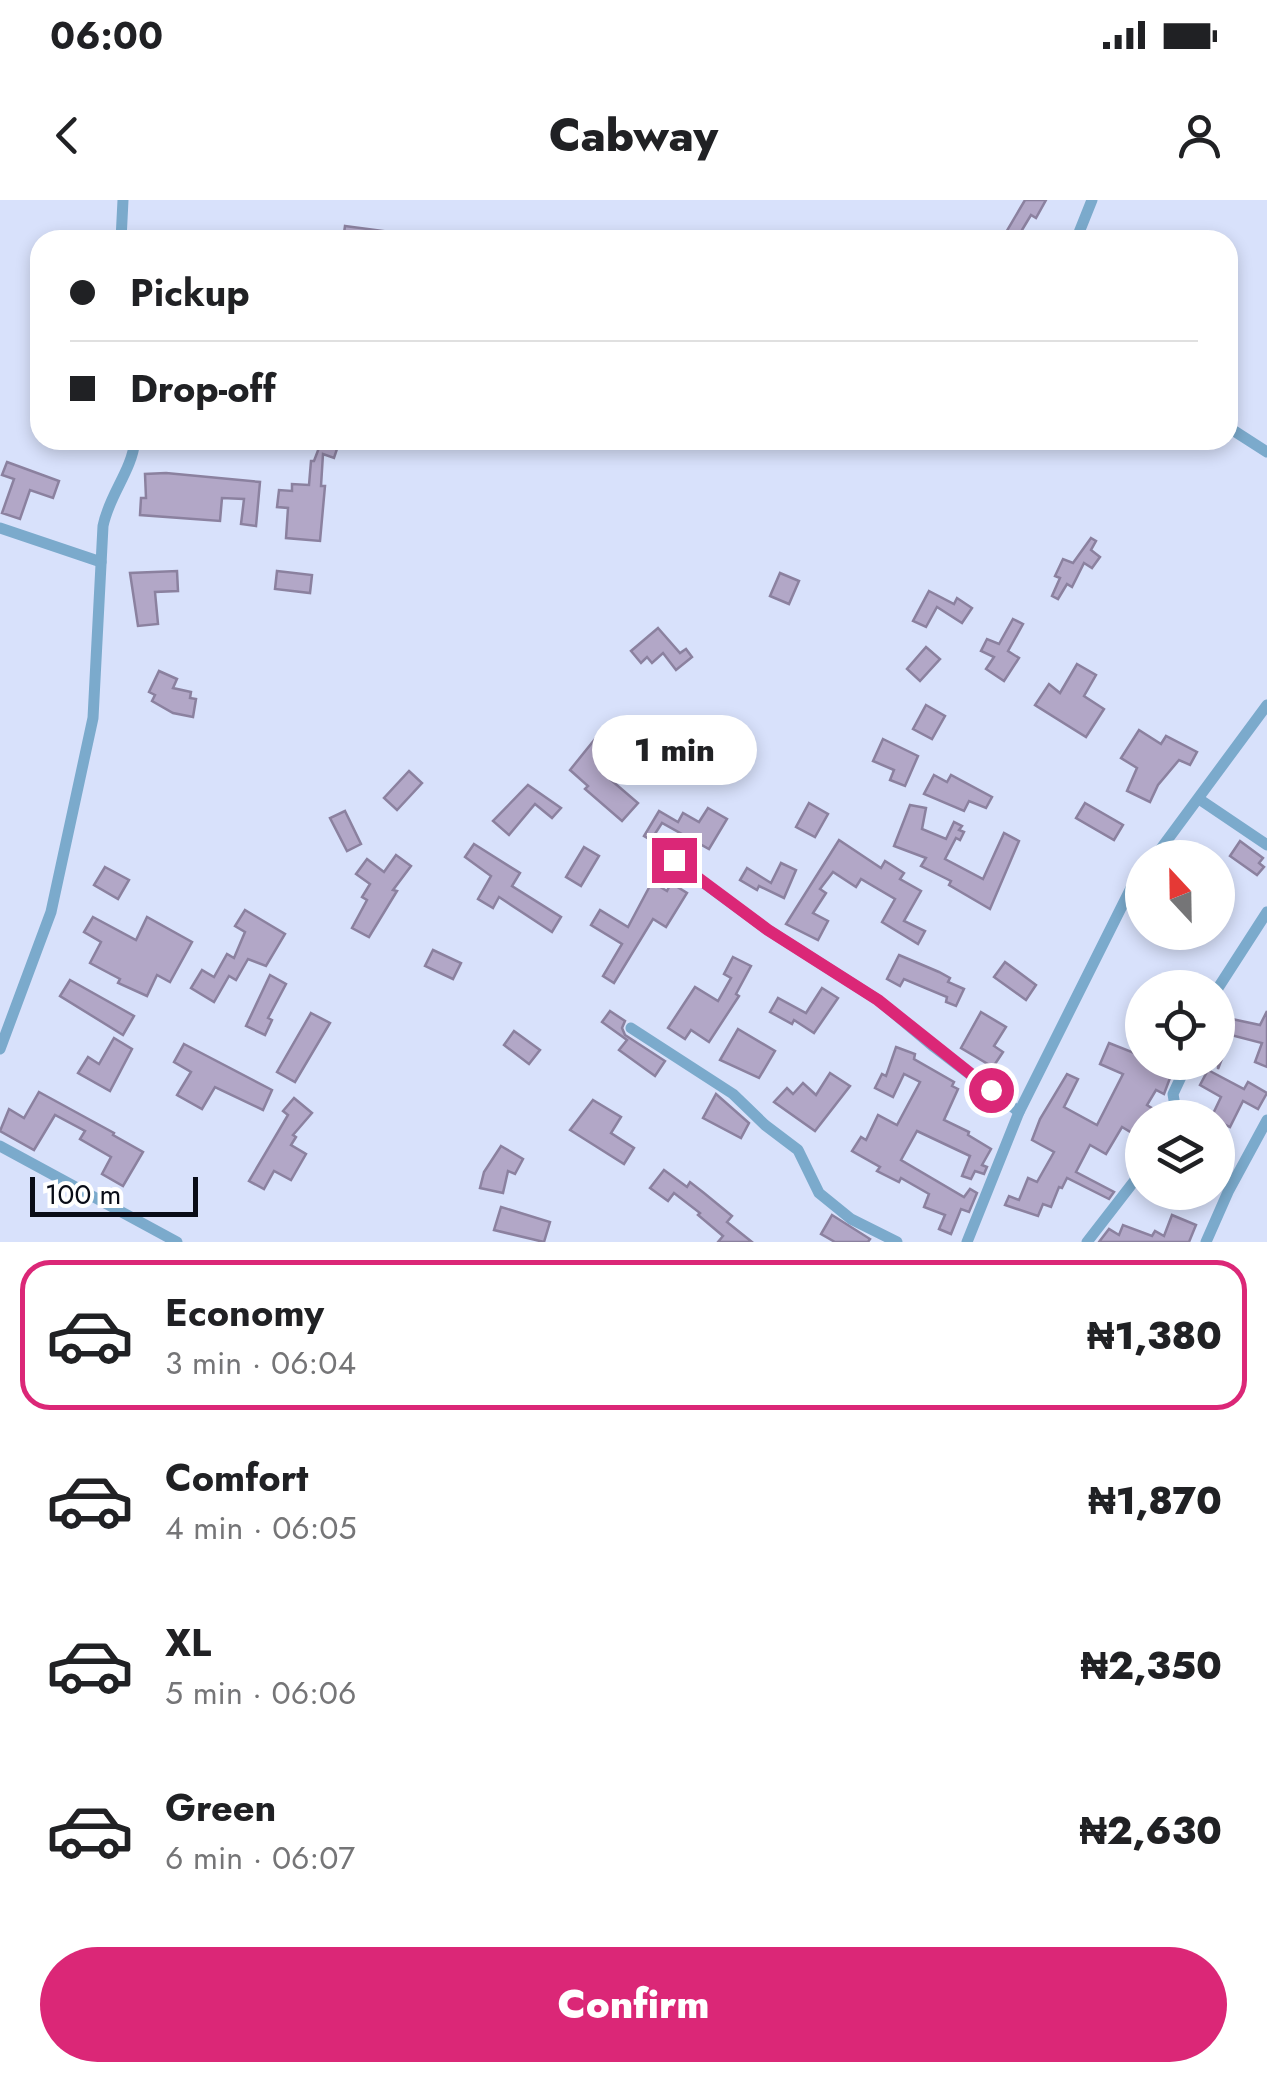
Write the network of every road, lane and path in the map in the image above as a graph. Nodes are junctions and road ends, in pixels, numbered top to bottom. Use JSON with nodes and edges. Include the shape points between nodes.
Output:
{"nodes":[{"id":1,"x":123,"y":200,"type":"edge"},
{"id":2,"x":1092,"y":200,"type":"edge"},
{"id":3,"x":121,"y":230,"type":"edge"},
{"id":4,"x":1080,"y":230,"type":"edge"},
{"id":5,"x":1238,"y":433,"type":"edge"},
{"id":6,"x":135,"y":450,"type":"edge"},
{"id":7,"x":1267,"y":452,"type":"edge"},
{"id":8,"x":0,"y":528,"type":"edge"},
{"id":9,"x":101,"y":562,"type":"junction"},
{"id":10,"x":1267,"y":705,"type":"edge"},
{"id":11,"x":1199,"y":798,"type":"junction"},
{"id":12,"x":1168,"y":840,"type":"edge"},
{"id":13,"x":1267,"y":845,"type":"edge"},
{"id":14,"x":674,"y":860,"type":"dead end"},
{"id":15,"x":1125,"y":900,"type":"edge"},
{"id":16,"x":1267,"y":912,"type":"edge"},
{"id":17,"x":1230,"y":970,"type":"edge"},
{"id":18,"x":631,"y":1028,"type":"dead end"},
{"id":19,"x":0,"y":1049,"type":"edge"},
{"id":20,"x":1019,"y":1112,"type":"junction"},
{"id":21,"x":1267,"y":1120,"type":"edge"},
{"id":22,"x":0,"y":1146,"type":"edge"},
{"id":23,"x":1125,"y":1193,"type":"edge"},
{"id":24,"x":177,"y":1242,"type":"edge"},
{"id":25,"x":897,"y":1242,"type":"edge"},
{"id":26,"x":967,"y":1242,"type":"edge"},
{"id":27,"x":1087,"y":1242,"type":"edge"},
{"id":28,"x":1206,"y":1242,"type":"edge"}],
"edges":[{"from":1,"to":3,"type":"street"},
{"from":2,"to":4,"type":"street"},
{"from":5,"to":7,"type":"street"},
{"from":6,"to":9,"type":"street","via":[[107,505]]},
{"from":8,"to":9,"type":"street"},
{"from":9,"to":19,"type":"street","via":[[93,718],[52,912]]},
{"from":10,"to":11,"type":"street"},
{"from":11,"to":12,"type":"street"},
{"from":11,"to":13,"type":"street"},
{"from":14,"to":20,"type":"street","via":[[878,1000]]},
{"from":15,"to":20,"type":"street"},
{"from":16,"to":17,"type":"street"},
{"from":18,"to":25,"type":"street","via":[[732,1094],[798,1150],[819,1193]]},
{"from":20,"to":26,"type":"street"},
{"from":21,"to":28,"type":"street"},
{"from":22,"to":24,"type":"street"},
{"from":23,"to":27,"type":"street"}]}
